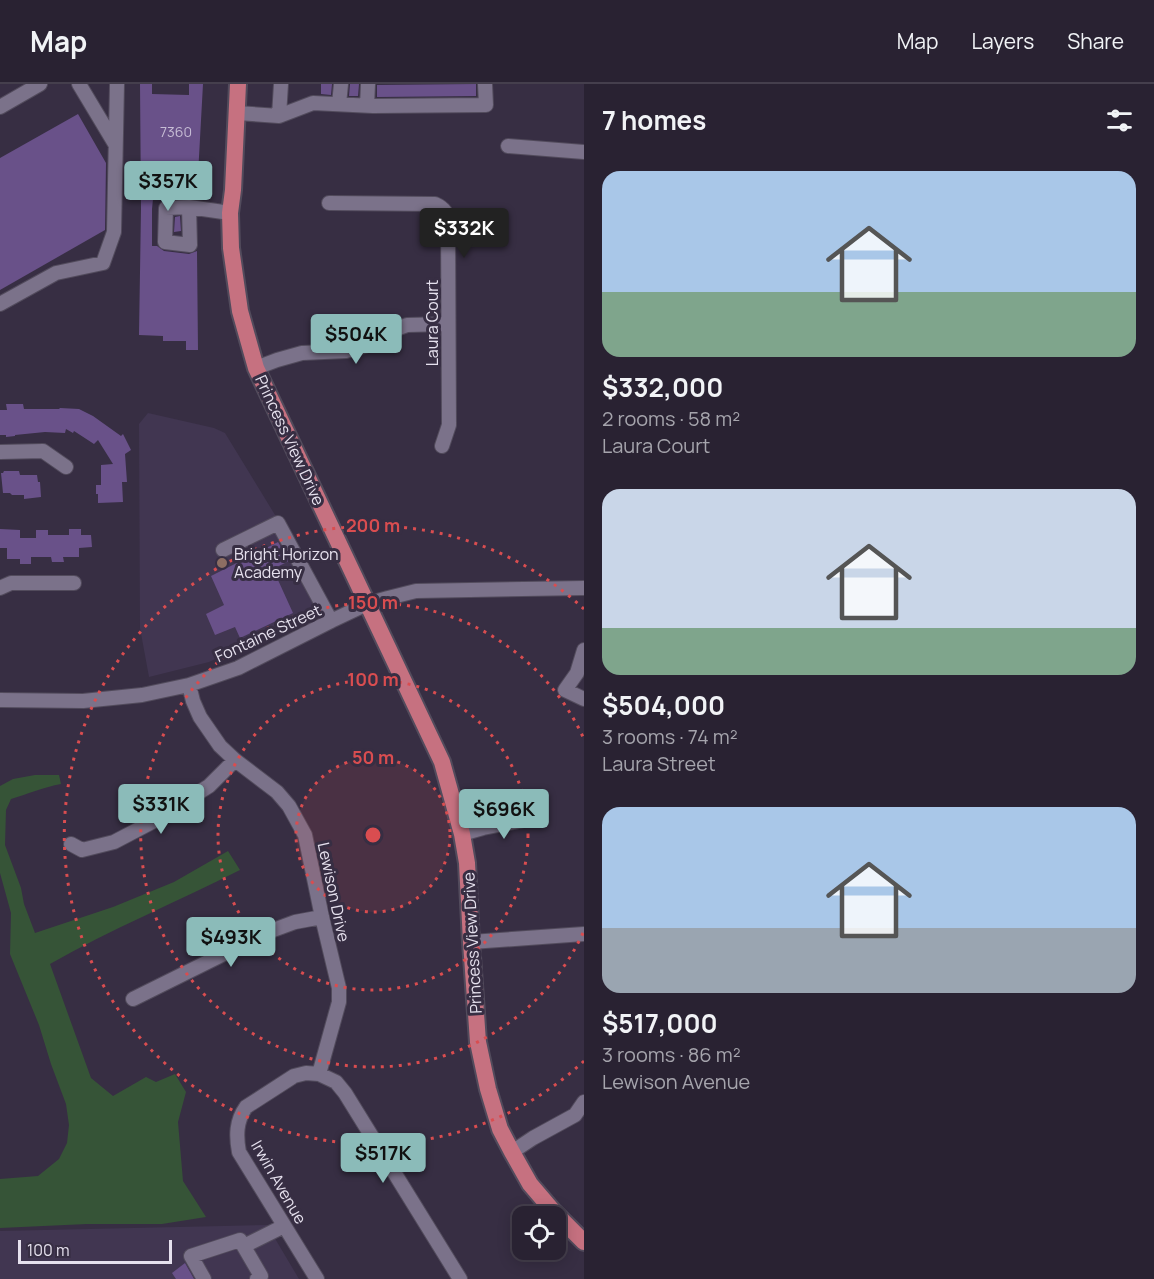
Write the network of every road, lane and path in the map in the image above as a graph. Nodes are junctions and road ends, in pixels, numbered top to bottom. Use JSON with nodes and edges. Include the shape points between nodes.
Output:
{"nodes":[{"id":1,"x":40,"y":84,"type":"edge"},
{"id":2,"x":79,"y":84,"type":"edge"},
{"id":3,"x":117,"y":84,"type":"edge"},
{"id":4,"x":238,"y":84,"type":"edge"},
{"id":5,"x":281,"y":84,"type":"edge"},
{"id":6,"x":341,"y":84,"type":"edge"},
{"id":7,"x":368,"y":84,"type":"edge"},
{"id":8,"x":485,"y":84,"type":"edge"},
{"id":9,"x":339,"y":104,"type":"junction"},
{"id":10,"x":367,"y":106,"type":"junction"},
{"id":11,"x":0,"y":107,"type":"edge"},
{"id":12,"x":237,"y":113,"type":"junction"},
{"id":13,"x":279,"y":116,"type":"junction"},
{"id":14,"x":116,"y":145,"type":"junction"},
{"id":15,"x":508,"y":146,"type":"dead end"},
{"id":16,"x":584,"y":152,"type":"edge"},
{"id":17,"x":329,"y":203,"type":"dead end"},
{"id":18,"x":189,"y":207,"type":"dead end"},
{"id":19,"x":230,"y":213,"type":"junction"},
{"id":20,"x":0,"y":304,"type":"edge"},
{"id":21,"x":448,"y":324,"type":"junction"},
{"id":22,"x":256,"y":368,"type":"junction"},
{"id":23,"x":442,"y":446,"type":"dead end"},
{"id":24,"x":0,"y":452,"type":"edge"},
{"id":25,"x":66,"y":467,"type":"dead end"},
{"id":26,"x":223,"y":550,"type":"dead end"},
{"id":27,"x":74,"y":583,"type":"dead end"},
{"id":28,"x":0,"y":588,"type":"edge"},
{"id":29,"x":584,"y":588,"type":"edge"},
{"id":30,"x":367,"y":604,"type":"junction"},
{"id":31,"x":331,"y":621,"type":"junction"},
{"id":32,"x":584,"y":650,"type":"edge"},
{"id":33,"x":189,"y":685,"type":"junction"},
{"id":34,"x":584,"y":699,"type":"edge"},
{"id":35,"x":0,"y":700,"type":"edge"},
{"id":36,"x":235,"y":760,"type":"junction"},
{"id":37,"x":539,"y":817,"type":"dead end"},
{"id":38,"x":462,"y":834,"type":"junction"},
{"id":39,"x":71,"y":843,"type":"dead end"},
{"id":40,"x":322,"y":917,"type":"junction"},
{"id":41,"x":584,"y":934,"type":"edge"},
{"id":42,"x":471,"y":942,"type":"junction"},
{"id":43,"x":133,"y":999,"type":"dead end"},
{"id":44,"x":319,"y":1074,"type":"junction"},
{"id":45,"x":584,"y":1102,"type":"edge"},
{"id":46,"x":512,"y":1152,"type":"junction"},
{"id":47,"x":284,"y":1226,"type":"junction"},
{"id":48,"x":584,"y":1242,"type":"edge"},
{"id":49,"x":244,"y":1246,"type":"junction"},
{"id":50,"x":204,"y":1279,"type":"edge"},
{"id":51,"x":257,"y":1279,"type":"edge"},
{"id":52,"x":316,"y":1279,"type":"edge"},
{"id":53,"x":460,"y":1279,"type":"edge"}],
"edges":[{"from":1,"to":11,"type":"street"},
{"from":2,"to":14,"type":"street"},
{"from":3,"to":14,"type":"street"},
{"from":4,"to":12,"type":"main road","name":"Princess View Drive"},
{"from":5,"to":13,"type":"street"},
{"from":6,"to":9,"type":"street"},
{"from":7,"to":10,"type":"street"},
{"from":8,"to":10,"type":"street","via":[[486,105]]},
{"from":9,"to":10,"type":"street"},
{"from":9,"to":13,"type":"street","via":[[313,103]]},
{"from":12,"to":13,"type":"street"},
{"from":12,"to":19,"type":"main road","name":"Princess View Drive"},
{"from":14,"to":20,"type":"street","via":[[114,232],[103,263],[56,273]]},
{"from":15,"to":16,"type":"street"},
{"from":17,"to":21,"type":"street","name":"Laura Court","via":[[435,204],[444,209],[448,222]]},
{"from":18,"to":19,"type":"street"},
{"from":19,"to":22,"type":"main road","name":"Princess View Drive","via":[[240,311]]},
{"from":21,"to":22,"type":"street","via":[[407,325],[354,349],[302,353]]},
{"from":21,"to":23,"type":"street","name":"Laura Court","via":[[448,425]]},
{"from":22,"to":30,"type":"main road","name":"Princess View Drive"},
{"from":24,"to":25,"type":"street","via":[[43,451]]},
{"from":26,"to":31,"type":"street","via":[[278,523]]},
{"from":27,"to":28,"type":"street","via":[[11,583]]},
{"from":29,"to":30,"type":"street","name":"Fontaine Street","via":[[416,591]]},
{"from":30,"to":31,"type":"street","name":"Fontaine Street"},
{"from":30,"to":38,"type":"main road","name":"Princess View Drive","via":[[442,762]]},
{"from":31,"to":33,"type":"street","name":"Fontaine Street","via":[[238,668]]},
{"from":32,"to":34,"type":"street","via":[[577,673],[566,690]]},
{"from":33,"to":35,"type":"street","name":"Fontaine Street","via":[[83,701]]},
{"from":33,"to":36,"type":"street","name":"Lewison Drive","via":[[200,717],[219,746]]},
{"from":36,"to":39,"type":"street","via":[[209,786],[114,842],[82,850]]},
{"from":36,"to":40,"type":"street","name":"Lewison Drive","via":[[289,806],[305,835]]},
{"from":37,"to":38,"type":"street"},
{"from":38,"to":42,"type":"main road","name":"Princess View Drive"},
{"from":40,"to":43,"type":"street","via":[[268,932]]},
{"from":40,"to":44,"type":"street","name":"Lewison Drive","via":[[339,1002]]},
{"from":41,"to":42,"type":"street"},
{"from":42,"to":46,"type":"main road","name":"Princess View Drive","via":[[478,1042],[500,1129]]},
{"from":44,"to":47,"type":"street","name":"Irwin Avenue","via":[[294,1076],[241,1113],[236,1136],[239,1152]]},
{"from":44,"to":53,"type":"street","via":[[336,1082],[345,1092]]},
{"from":45,"to":46,"type":"street","via":[[575,1115]]},
{"from":46,"to":48,"type":"main road","name":"Princess View Drive","via":[[530,1184]]},
{"from":47,"to":49,"type":"street"},
{"from":47,"to":52,"type":"street","name":"Irwin Avenue"},
{"from":49,"to":50,"type":"street","via":[[240,1240],[191,1256]]},
{"from":49,"to":51,"type":"street","via":[[261,1276]]}]}
